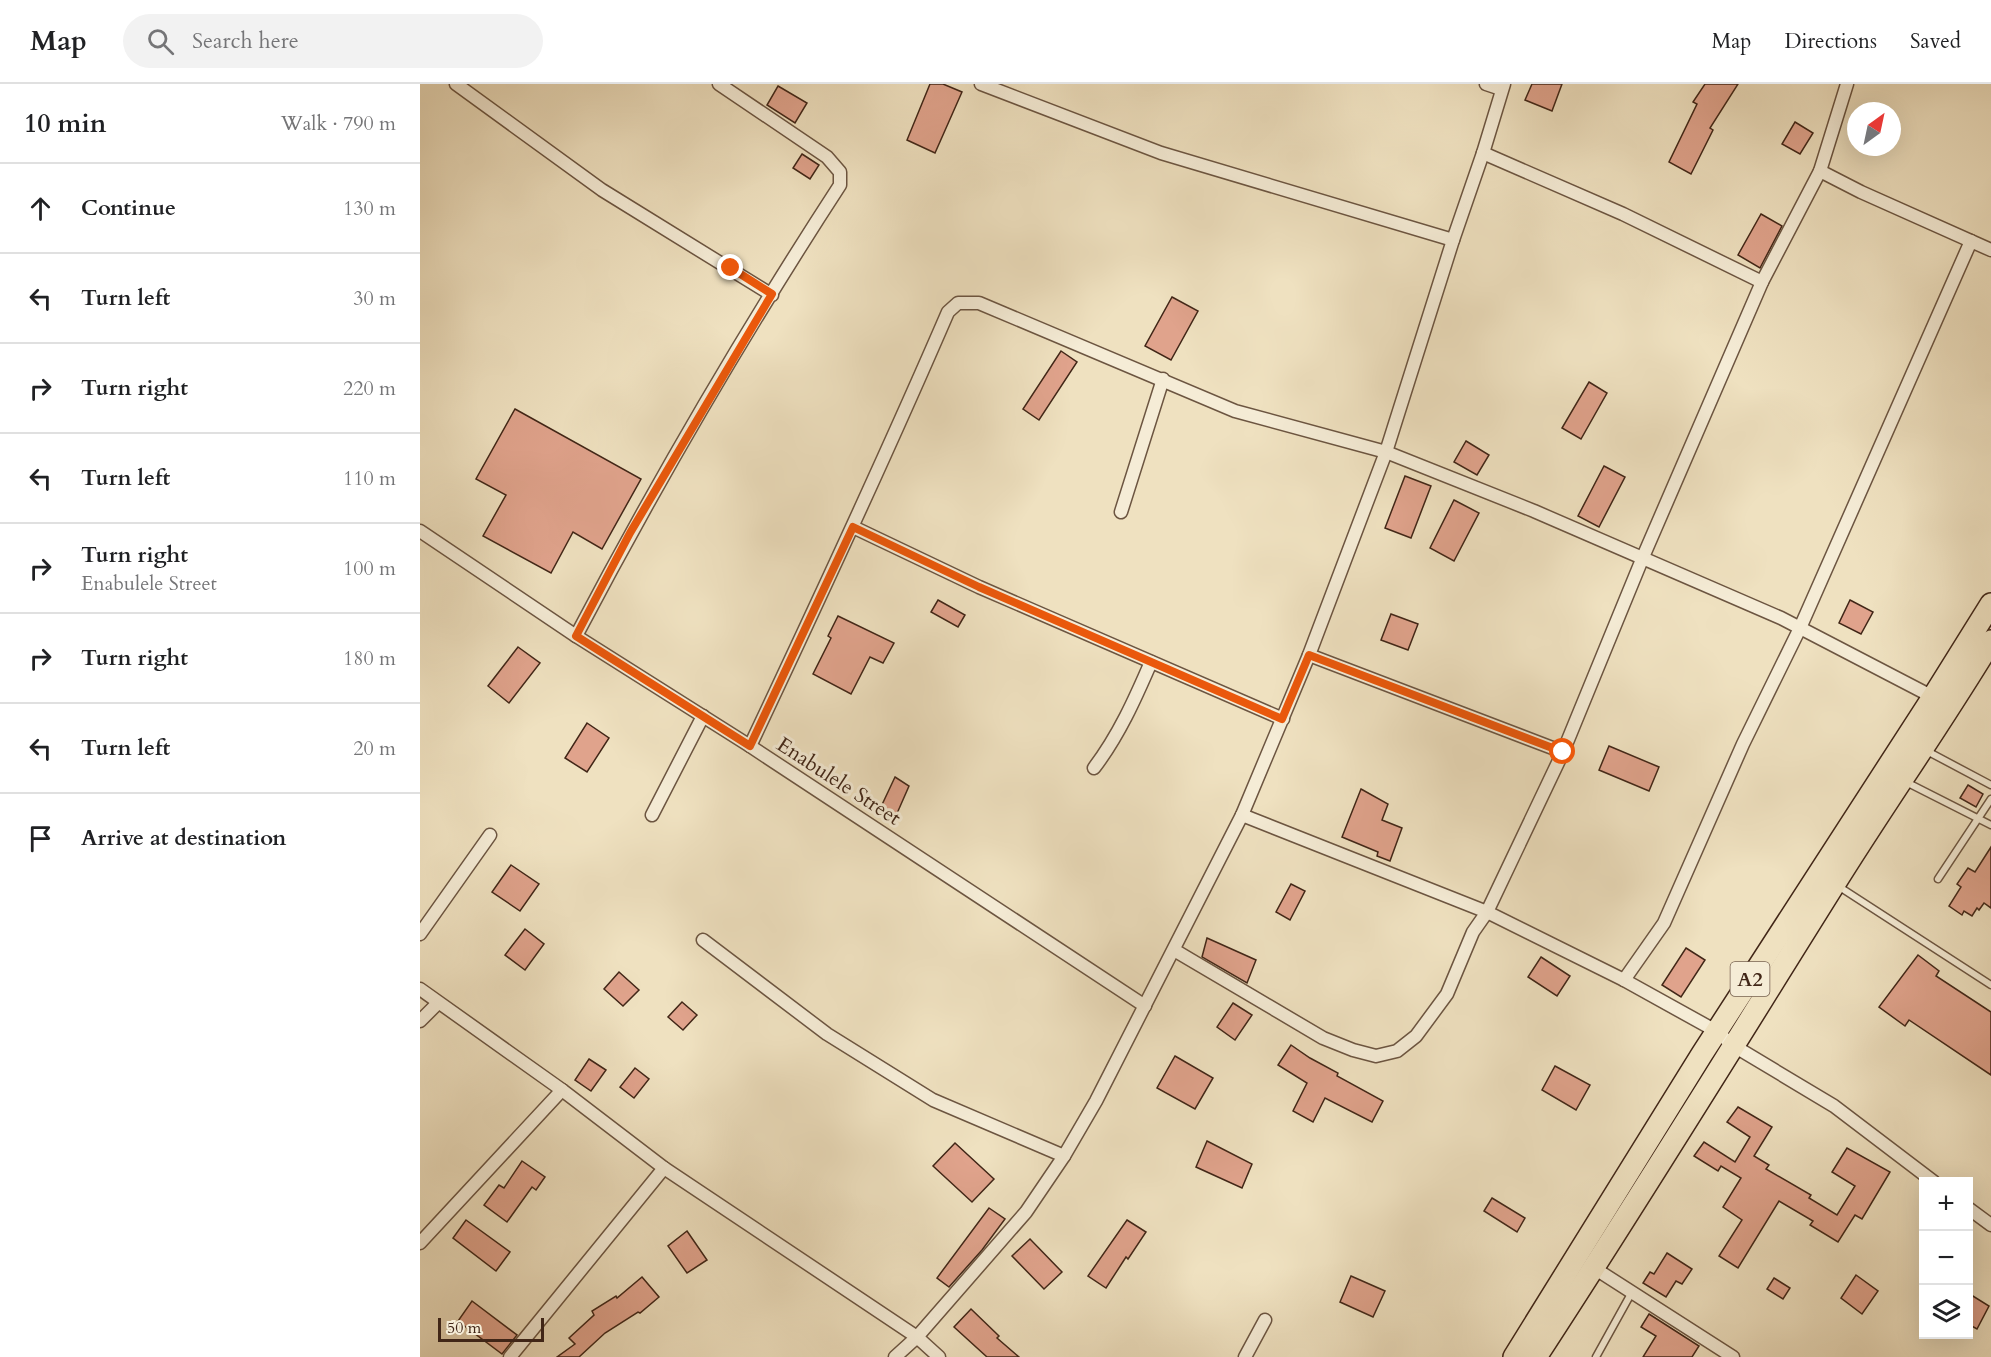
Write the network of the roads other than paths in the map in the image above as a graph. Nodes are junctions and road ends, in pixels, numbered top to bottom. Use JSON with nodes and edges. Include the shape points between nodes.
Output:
{"nodes":[{"id":1,"x":456,"y":84,"type":"edge"},
{"id":2,"x":719,"y":84,"type":"edge"},
{"id":3,"x":981,"y":84,"type":"edge"},
{"id":4,"x":1486,"y":84,"type":"edge"},
{"id":5,"x":1847,"y":84,"type":"edge"},
{"id":6,"x":1503,"y":87,"type":"edge"},
{"id":7,"x":1483,"y":153,"type":"junction"},
{"id":8,"x":1820,"y":171,"type":"junction"},
{"id":9,"x":1453,"y":240,"type":"junction"},
{"id":10,"x":1971,"y":241,"type":"junction"},
{"id":11,"x":1991,"y":250,"type":"edge"},
{"id":12,"x":1762,"y":282,"type":"junction"},
{"id":13,"x":772,"y":294,"type":"junction"},
{"id":14,"x":1163,"y":379,"type":"junction"},
{"id":15,"x":1386,"y":452,"type":"junction"},
{"id":16,"x":1121,"y":512,"type":"dead end"},
{"id":17,"x":853,"y":527,"type":"junction"},
{"id":18,"x":420,"y":531,"type":"edge"},
{"id":19,"x":1643,"y":557,"type":"junction"},
{"id":20,"x":1991,"y":604,"type":"edge"},
{"id":21,"x":1800,"y":628,"type":"junction"},
{"id":22,"x":576,"y":636,"type":"junction"},
{"id":23,"x":1991,"y":641,"type":"edge"},
{"id":24,"x":1309,"y":655,"type":"junction"},
{"id":25,"x":1151,"y":662,"type":"junction"},
{"id":26,"x":1933,"y":697,"type":"junction"},
{"id":27,"x":703,"y":716,"type":"junction"},
{"id":28,"x":1282,"y":719,"type":"junction"},
{"id":29,"x":750,"y":746,"type":"junction"},
{"id":30,"x":1923,"y":749,"type":"junction"},
{"id":31,"x":1563,"y":752,"type":"junction"},
{"id":32,"x":1094,"y":768,"type":"dead end"},
{"id":33,"x":1903,"y":780,"type":"junction"},
{"id":34,"x":1991,"y":785,"type":"edge"},
{"id":35,"x":1991,"y":799,"type":"edge"},
{"id":36,"x":652,"y":815,"type":"dead end"},
{"id":37,"x":1242,"y":815,"type":"junction"},
{"id":38,"x":1979,"y":818,"type":"junction"},
{"id":39,"x":1991,"y":825,"type":"edge"},
{"id":40,"x":490,"y":835,"type":"dead end"},
{"id":41,"x":1938,"y":879,"type":"dead end"},
{"id":42,"x":1835,"y":883,"type":"junction"},
{"id":43,"x":1488,"y":912,"type":"junction"},
{"id":44,"x":420,"y":934,"type":"edge"},
{"id":45,"x":703,"y":940,"type":"dead end"},
{"id":46,"x":1174,"y":950,"type":"junction"},
{"id":47,"x":1624,"y":981,"type":"junction"},
{"id":48,"x":1991,"y":986,"type":"edge"},
{"id":49,"x":420,"y":989,"type":"edge"},
{"id":50,"x":438,"y":1003,"type":"junction"},
{"id":51,"x":1145,"y":1005,"type":"junction"},
{"id":52,"x":420,"y":1021,"type":"edge"},
{"id":53,"x":1716,"y":1031,"type":"junction"},
{"id":54,"x":1734,"y":1046,"type":"junction"},
{"id":55,"x":562,"y":1089,"type":"junction"},
{"id":56,"x":1064,"y":1156,"type":"junction"},
{"id":57,"x":664,"y":1168,"type":"junction"},
{"id":58,"x":1927,"y":1177,"type":"edge"},
{"id":59,"x":1973,"y":1212,"type":"edge"},
{"id":60,"x":1991,"y":1225,"type":"edge"},
{"id":61,"x":420,"y":1243,"type":"edge"},
{"id":62,"x":1594,"y":1268,"type":"junction"},
{"id":63,"x":1632,"y":1292,"type":"junction"},
{"id":64,"x":1265,"y":1320,"type":"dead end"},
{"id":65,"x":917,"y":1337,"type":"junction"},
{"id":66,"x":510,"y":1357,"type":"edge"},
{"id":67,"x":895,"y":1357,"type":"edge"},
{"id":68,"x":939,"y":1357,"type":"edge"},
{"id":69,"x":1245,"y":1357,"type":"edge"},
{"id":70,"x":1514,"y":1357,"type":"edge"},
{"id":71,"x":1536,"y":1357,"type":"edge"},
{"id":72,"x":1596,"y":1357,"type":"edge"},
{"id":73,"x":1733,"y":1357,"type":"edge"}],
"edges":[{"from":1,"to":13,"type":"street","via":[[602,190]]},
{"from":2,"to":13,"type":"street","via":[[827,157],[840,172],[840,185]]},
{"from":3,"to":9,"type":"street","via":[[1161,153]]},
{"from":4,"to":6,"type":"street"},
{"from":5,"to":8,"type":"street"},
{"from":6,"to":7,"type":"street"},
{"from":7,"to":9,"type":"street"},
{"from":7,"to":12,"type":"street","via":[[1623,214]]},
{"from":8,"to":10,"type":"street"},
{"from":8,"to":12,"type":"street"},
{"from":9,"to":15,"type":"street"},
{"from":10,"to":11,"type":"street"},
{"from":10,"to":21,"type":"street"},
{"from":12,"to":19,"type":"street"},
{"from":13,"to":22,"type":"street","via":[[630,533]]},
{"from":14,"to":15,"type":"street","via":[[1235,411]]},
{"from":14,"to":16,"type":"street"},
{"from":14,"to":17,"type":"street","via":[[979,303],[958,303],[948,312]]},
{"from":15,"to":19,"type":"street"},
{"from":15,"to":24,"type":"street"},
{"from":17,"to":25,"type":"street"},
{"from":17,"to":29,"type":"street"},
{"from":18,"to":22,"type":"street","name":"Enabulele Street"},
{"from":19,"to":21,"type":"street"},
{"from":19,"to":31,"type":"street"},
{"from":20,"to":26,"type":"highway","number":"A2"},
{"from":21,"to":26,"type":"street"},
{"from":21,"to":47,"type":"street","via":[[1743,744],[1664,923]]},
{"from":22,"to":27,"type":"street","name":"Enabulele Street"},
{"from":23,"to":30,"type":"highway","number":"A2"},
{"from":24,"to":28,"type":"street"},
{"from":24,"to":31,"type":"street"},
{"from":25,"to":28,"type":"street"},
{"from":25,"to":32,"type":"street","via":[[1126,719]]},
{"from":26,"to":53,"type":"highway","number":"A2"},
{"from":27,"to":29,"type":"street","name":"Enabulele Street"},
{"from":27,"to":36,"type":"street"},
{"from":28,"to":37,"type":"street"},
{"from":29,"to":51,"type":"street","name":"Enabulele Street"},
{"from":30,"to":33,"type":"highway","number":"A2"},
{"from":30,"to":34,"type":"lane"},
{"from":31,"to":43,"type":"street"},
{"from":33,"to":38,"type":"lane"},
{"from":33,"to":42,"type":"highway","number":"A2"},
{"from":35,"to":38,"type":"lane"},
{"from":37,"to":43,"type":"street"},
{"from":37,"to":46,"type":"street"},
{"from":38,"to":39,"type":"lane"},
{"from":38,"to":41,"type":"lane"},
{"from":40,"to":44,"type":"street"},
{"from":42,"to":48,"type":"lane"},
{"from":42,"to":54,"type":"highway","number":"A2"},
{"from":43,"to":46,"type":"street","via":[[1473,932],[1447,994],[1416,1036],[1397,1051],[1376,1056],[1323,1038]]},
{"from":43,"to":47,"type":"street"},
{"from":45,"to":56,"type":"street","via":[[827,1034],[933,1100]]},
{"from":46,"to":51,"type":"street"},
{"from":47,"to":53,"type":"street"},
{"from":49,"to":50,"type":"street"},
{"from":50,"to":52,"type":"street"},
{"from":50,"to":55,"type":"street"},
{"from":51,"to":56,"type":"street"},
{"from":53,"to":54,"type":"street"},
{"from":53,"to":70,"type":"highway","number":"A2"},
{"from":54,"to":58,"type":"street","via":[[1834,1106]]},
{"from":54,"to":62,"type":"highway","number":"A2"},
{"from":55,"to":57,"type":"street"},
{"from":55,"to":61,"type":"street"},
{"from":56,"to":65,"type":"street","via":[[1026,1212]]},
{"from":57,"to":65,"type":"street"},
{"from":57,"to":66,"type":"street"},
{"from":59,"to":60,"type":"street"},
{"from":62,"to":63,"type":"street"},
{"from":62,"to":71,"type":"highway","number":"A2"},
{"from":63,"to":72,"type":"lane"},
{"from":63,"to":73,"type":"street"},
{"from":64,"to":69,"type":"street"},
{"from":65,"to":67,"type":"street"},
{"from":65,"to":68,"type":"street"}]}
